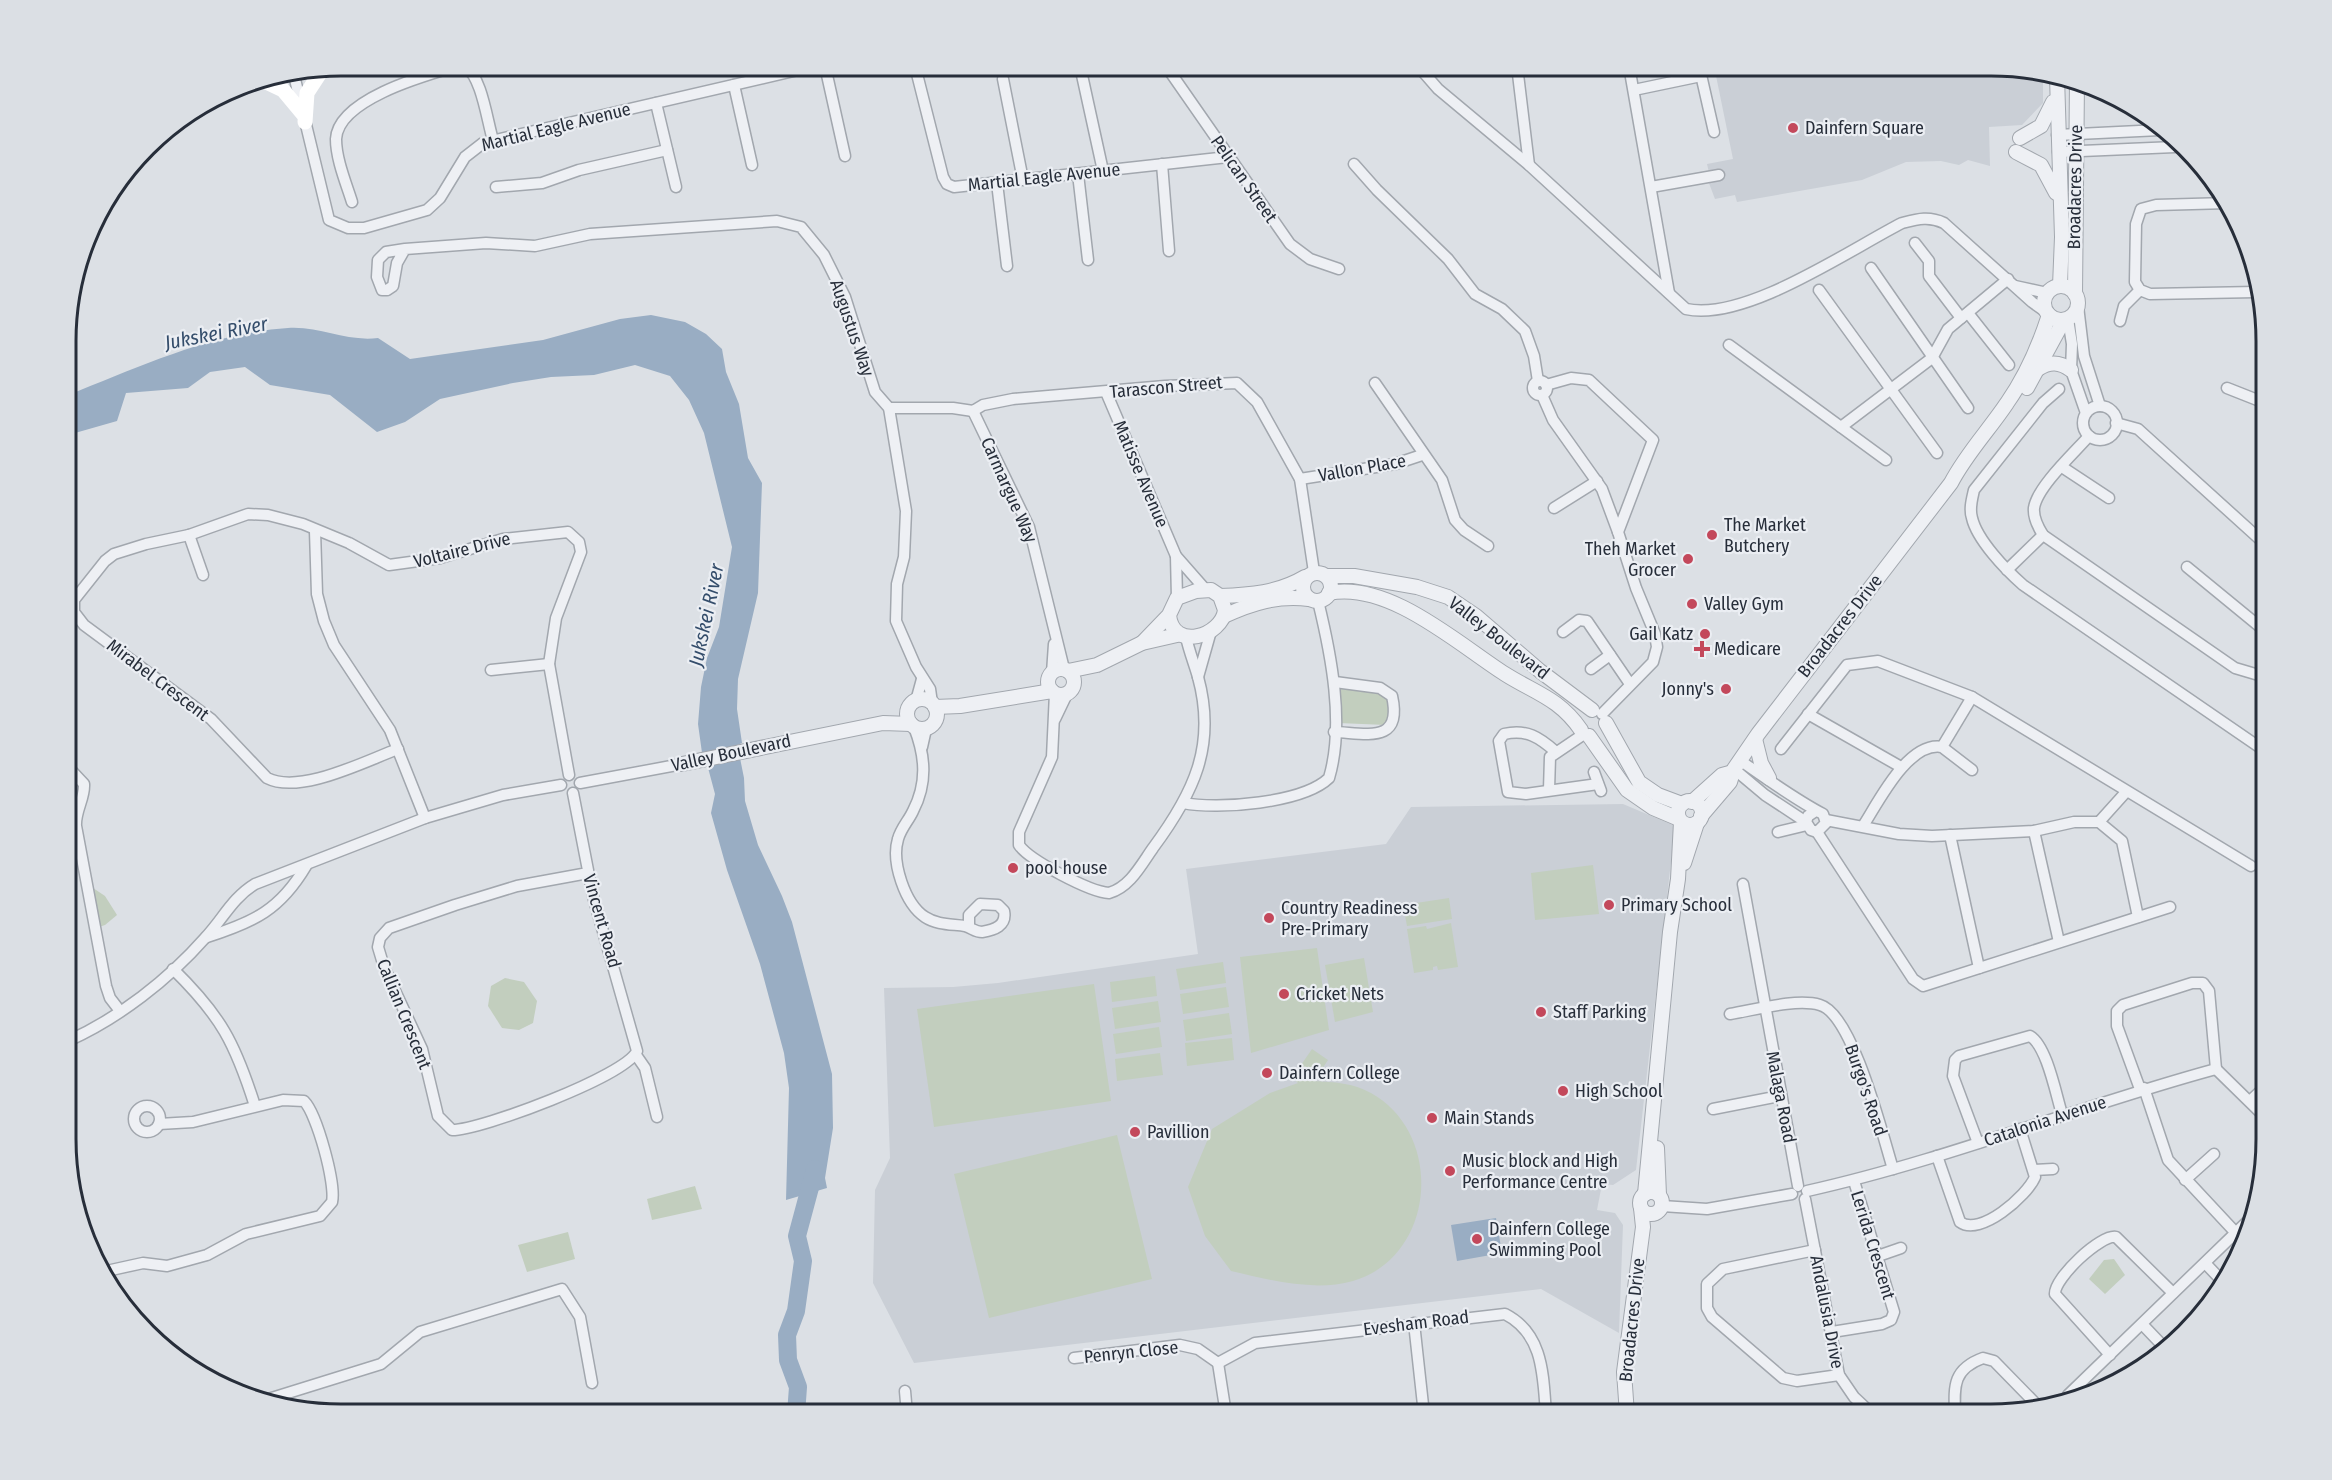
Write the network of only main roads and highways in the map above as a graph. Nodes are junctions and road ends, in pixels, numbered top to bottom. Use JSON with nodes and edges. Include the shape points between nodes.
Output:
{"nodes":[{"id":1,"x":317,"y":78,"type":"edge"},
{"id":2,"x":274,"y":86,"type":"edge"}],
"edges":[{"from":1,"to":2,"type":"main road","via":[[307,93],[304,118],[283,90]]}]}
